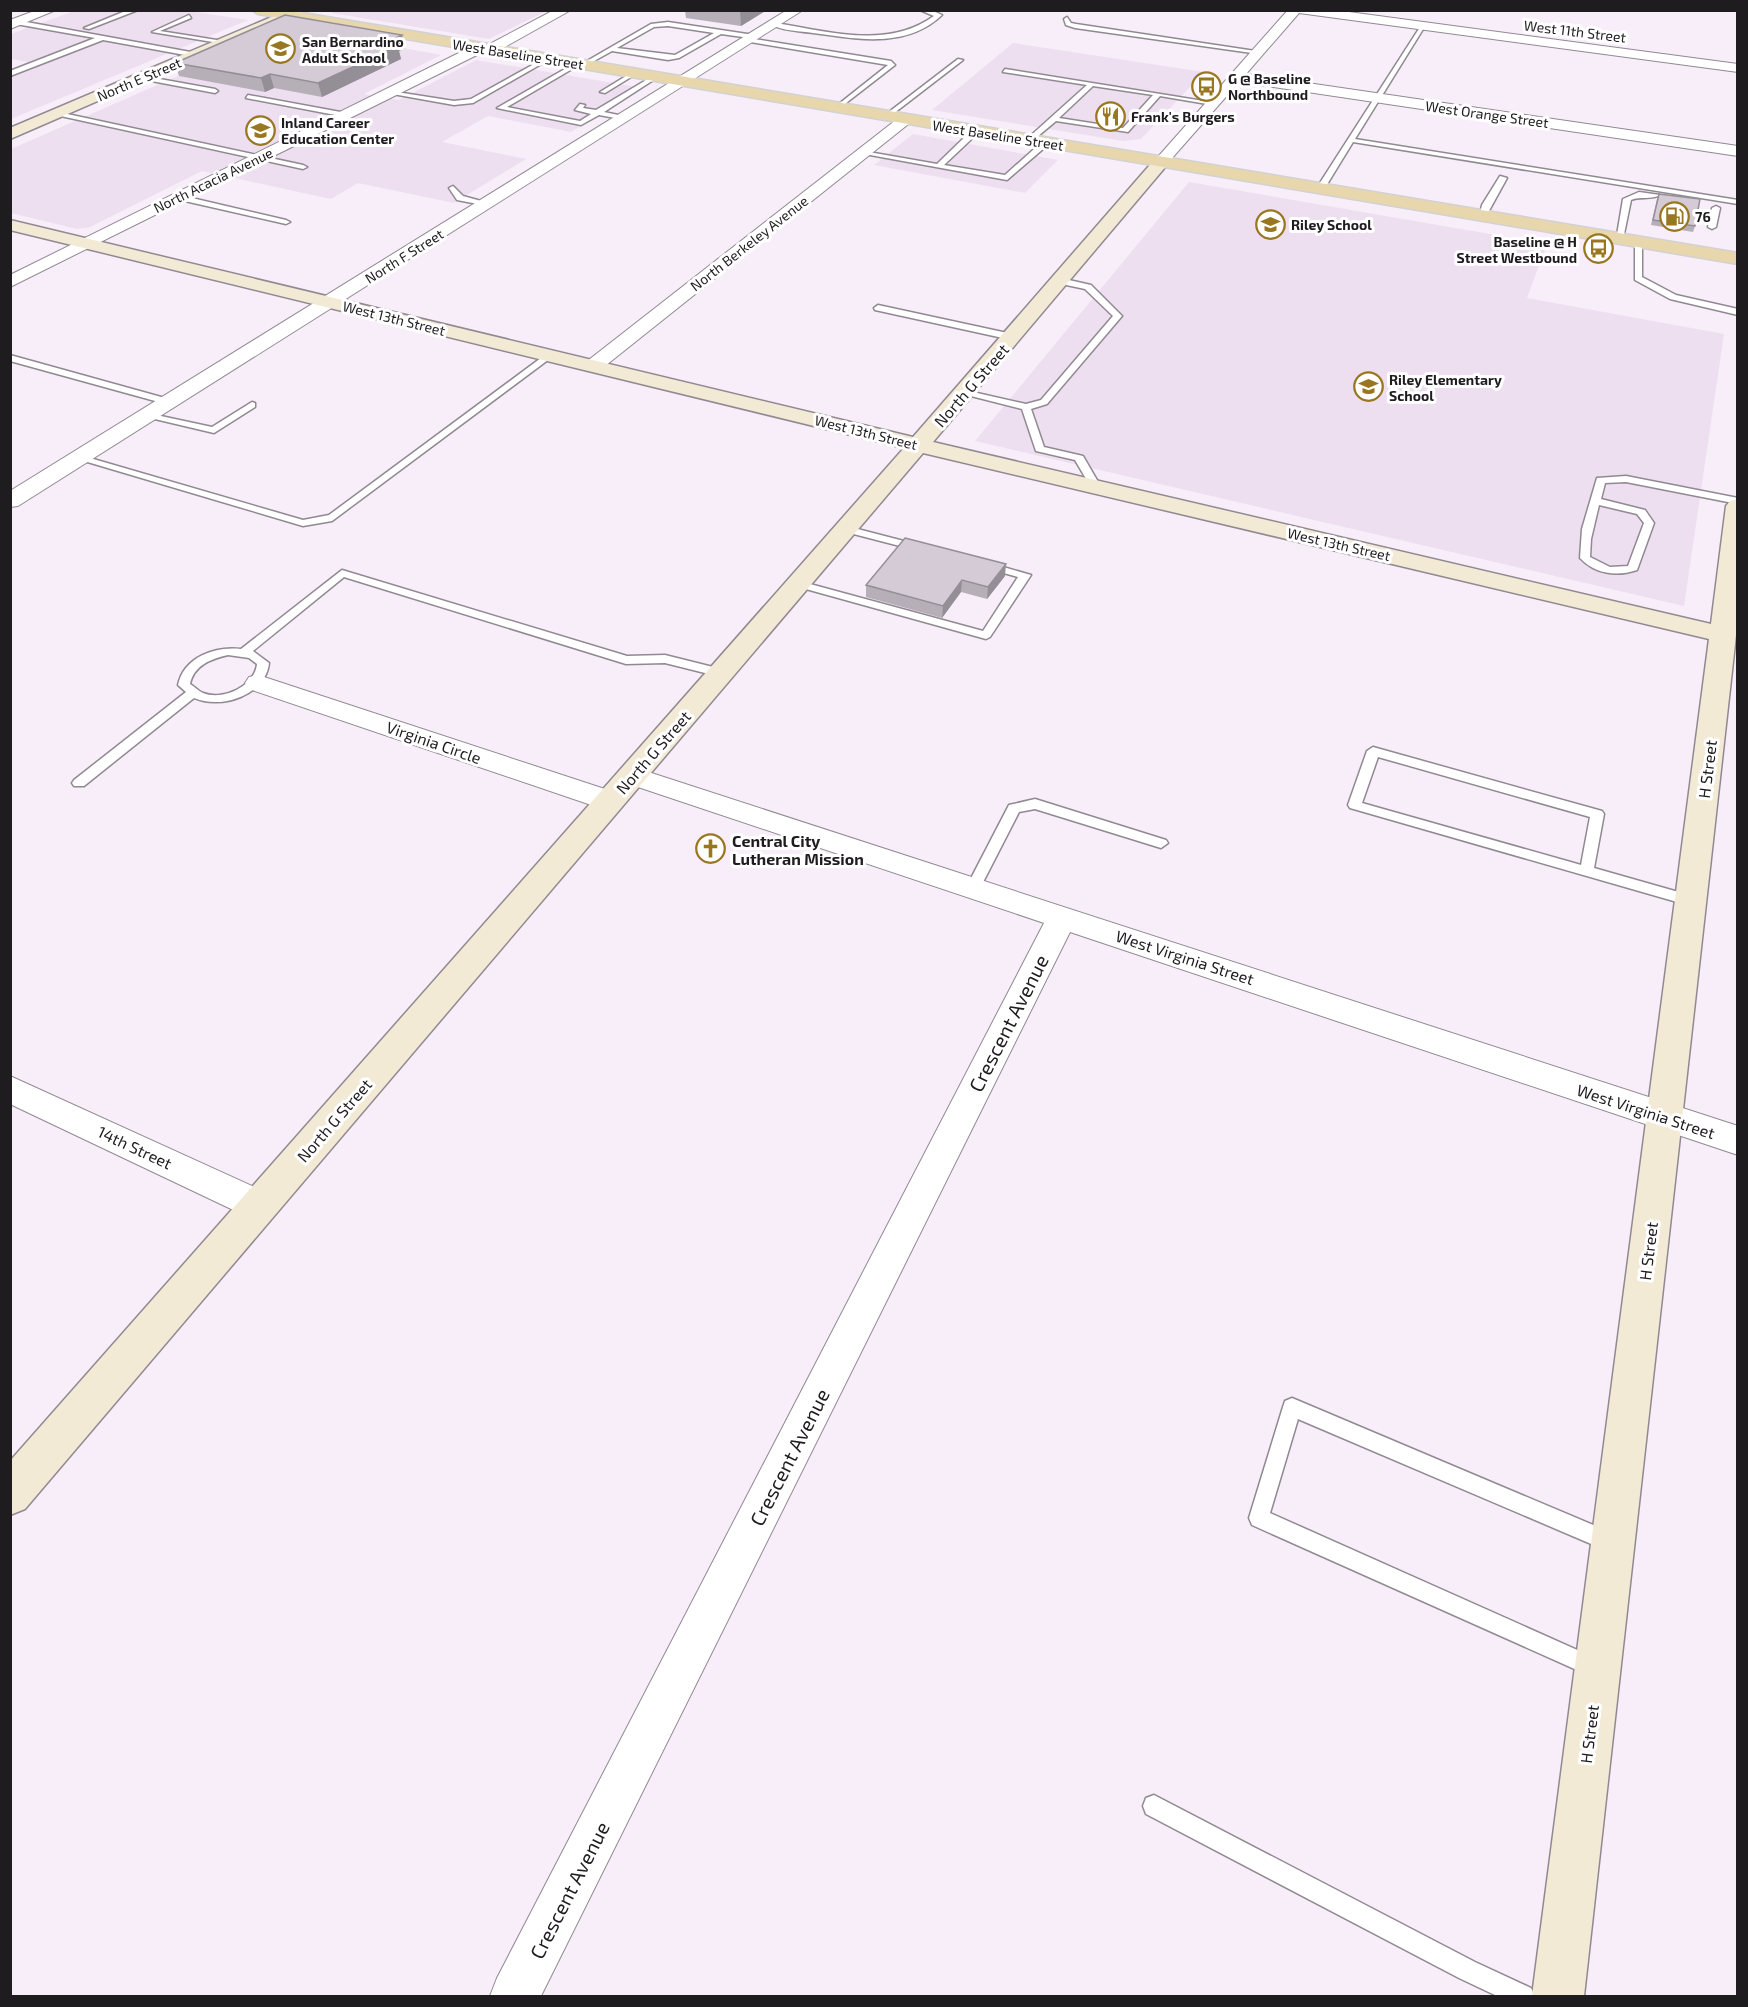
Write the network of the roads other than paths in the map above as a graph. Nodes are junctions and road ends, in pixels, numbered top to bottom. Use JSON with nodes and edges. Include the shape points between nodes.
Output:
{"nodes":[{"id":1,"x":51,"y":10,"type":"edge"},
{"id":2,"x":135,"y":10,"type":"edge"},
{"id":3,"x":258,"y":10,"type":"edge"},
{"id":4,"x":565,"y":10,"type":"edge"},
{"id":5,"x":797,"y":10,"type":"edge"},
{"id":6,"x":923,"y":10,"type":"edge"},
{"id":7,"x":1294,"y":10,"type":"edge"},
{"id":8,"x":1301,"y":10,"type":"edge"},
{"id":9,"x":295,"y":13,"type":"edge"},
{"id":10,"x":189,"y":17,"type":"dead end"},
{"id":11,"x":1067,"y":19,"type":"dead end"},
{"id":12,"x":13,"y":23,"type":"edge"},
{"id":13,"x":775,"y":25,"type":"junction"},
{"id":14,"x":1422,"y":26,"type":"junction"},
{"id":15,"x":87,"y":28,"type":"dead end"},
{"id":16,"x":720,"y":32,"type":"junction"},
{"id":17,"x":102,"y":38,"type":"junction"},
{"id":18,"x":752,"y":39,"type":"junction"},
{"id":19,"x":223,"y":44,"type":"junction"},
{"id":20,"x":484,"y":49,"type":"junction"},
{"id":21,"x":611,"y":49,"type":"junction"},
{"id":22,"x":1259,"y":52,"type":"junction"},
{"id":23,"x":196,"y":55,"type":"junction"},
{"id":24,"x":547,"y":59,"type":"junction"},
{"id":25,"x":960,"y":60,"type":"dead end"},
{"id":26,"x":580,"y":65,"type":"junction"},
{"id":27,"x":1737,"y":68,"type":"edge"},
{"id":28,"x":1005,"y":71,"type":"dead end"},
{"id":29,"x":10,"y":74,"type":"edge"},
{"id":30,"x":633,"y":74,"type":"junction"},
{"id":31,"x":655,"y":77,"type":"junction"},
{"id":32,"x":1237,"y":77,"type":"junction"},
{"id":33,"x":143,"y":78,"type":"junction"},
{"id":34,"x":683,"y":82,"type":"junction"},
{"id":35,"x":1092,"y":84,"type":"junction"},
{"id":36,"x":215,"y":91,"type":"edge"},
{"id":37,"x":603,"y":92,"type":"dead end"},
{"id":38,"x":1158,"y":94,"type":"junction"},
{"id":39,"x":248,"y":97,"type":"edge"},
{"id":40,"x":384,"y":98,"type":"junction"},
{"id":41,"x":1378,"y":98,"type":"junction"},
{"id":42,"x":1213,"y":103,"type":"junction"},
{"id":43,"x":582,"y":105,"type":"dead end"},
{"id":44,"x":837,"y":108,"type":"junction"},
{"id":45,"x":597,"y":113,"type":"junction"},
{"id":46,"x":58,"y":114,"type":"junction"},
{"id":47,"x":346,"y":115,"type":"junction"},
{"id":48,"x":887,"y":116,"type":"junction"},
{"id":49,"x":626,"y":118,"type":"junction"},
{"id":50,"x":906,"y":119,"type":"junction"},
{"id":51,"x":1054,"y":119,"type":"junction"},
{"id":52,"x":975,"y":132,"type":"junction"},
{"id":53,"x":10,"y":134,"type":"edge"},
{"id":54,"x":1351,"y":140,"type":"junction"},
{"id":55,"x":1038,"y":142,"type":"junction"},
{"id":56,"x":1737,"y":151,"type":"edge"},
{"id":57,"x":863,"y":153,"type":"junction"},
{"id":58,"x":258,"y":158,"type":"junction"},
{"id":59,"x":1161,"y":162,"type":"junction"},
{"id":60,"x":939,"y":166,"type":"junction"},
{"id":61,"x":303,"y":167,"type":"dead end"},
{"id":62,"x":1503,"y":178,"type":"dead end"},
{"id":63,"x":453,"y":188,"type":"dead end"},
{"id":64,"x":1320,"y":189,"type":"junction"},
{"id":65,"x":179,"y":197,"type":"junction"},
{"id":66,"x":1737,"y":202,"type":"edge"},
{"id":67,"x":488,"y":204,"type":"junction"},
{"id":68,"x":1716,"y":208,"type":"junction"},
{"id":69,"x":1727,"y":210,"type":"dead end"},
{"id":70,"x":1482,"y":216,"type":"junction"},
{"id":71,"x":286,"y":222,"type":"dead end"},
{"id":72,"x":10,"y":225,"type":"edge"},
{"id":73,"x":1712,"y":226,"type":"dead end"},
{"id":74,"x":1619,"y":239,"type":"junction"},
{"id":75,"x":85,"y":243,"type":"junction"},
{"id":76,"x":1638,"y":243,"type":"junction"},
{"id":77,"x":1737,"y":260,"type":"edge"},
{"id":78,"x":1060,"y":281,"type":"junction"},
{"id":79,"x":10,"y":282,"type":"edge"},
{"id":80,"x":330,"y":302,"type":"junction"},
{"id":81,"x":878,"y":308,"type":"dead end"},
{"id":82,"x":1737,"y":312,"type":"edge"},
{"id":83,"x":1012,"y":337,"type":"junction"},
{"id":84,"x":549,"y":356,"type":"junction"},
{"id":85,"x":10,"y":358,"type":"edge"},
{"id":86,"x":593,"y":366,"type":"junction"},
{"id":87,"x":964,"y":393,"type":"junction"},
{"id":88,"x":170,"y":402,"type":"junction"},
{"id":89,"x":252,"y":405,"type":"dead end"},
{"id":90,"x":1026,"y":407,"type":"junction"},
{"id":91,"x":147,"y":416,"type":"junction"},
{"id":92,"x":919,"y":445,"type":"junction"},
{"id":93,"x":79,"y":458,"type":"junction"},
{"id":94,"x":1096,"y":487,"type":"junction"},
{"id":95,"x":10,"y":501,"type":"edge"},
{"id":96,"x":1596,"y":501,"type":"junction"},
{"id":97,"x":1737,"y":504,"type":"edge"},
{"id":98,"x":846,"y":529,"type":"junction"},
{"id":99,"x":927,"y":550,"type":"edge"},
{"id":100,"x":970,"y":561,"type":"edge"},
{"id":101,"x":799,"y":584,"type":"junction"},
{"id":102,"x":1723,"y":635,"type":"junction"},
{"id":103,"x":246,"y":651,"type":"junction"},
{"id":104,"x":721,"y":673,"type":"junction"},
{"id":105,"x":258,"y":682,"type":"junction"},
{"id":106,"x":191,"y":694,"type":"junction"},
{"id":107,"x":633,"y":776,"type":"junction"},
{"id":108,"x":79,"y":783,"type":"dead end"},
{"id":109,"x":610,"y":801,"type":"junction"},
{"id":110,"x":1161,"y":843,"type":"dead end"},
{"id":111,"x":1587,"y":872,"type":"junction"},
{"id":112,"x":973,"y":888,"type":"junction"},
{"id":113,"x":1690,"y":901,"type":"junction"},
{"id":114,"x":1062,"y":916,"type":"junction"},
{"id":115,"x":11,"y":1090,"type":"edge"},
{"id":116,"x":1664,"y":1117,"type":"junction"},
{"id":117,"x":1737,"y":1141,"type":"edge"},
{"id":118,"x":260,"y":1206,"type":"junction"},
{"id":119,"x":10,"y":1494,"type":"edge"},
{"id":120,"x":1612,"y":1543,"type":"junction"},
{"id":121,"x":1597,"y":1669,"type":"junction"},
{"id":122,"x":1154,"y":1806,"type":"dead end"},
{"id":123,"x":515,"y":1996,"type":"edge"},
{"id":124,"x":1523,"y":1996,"type":"edge"},
{"id":125,"x":1558,"y":1996,"type":"edge"}],
"edges":[{"from":1,"to":12,"type":"street"},
{"from":2,"to":15,"type":"lane"},
{"from":3,"to":9,"type":"main road","name":"West Baseline Street"},
{"from":4,"to":20,"type":"street","name":"North Acacia Avenue"},
{"from":5,"to":13,"type":"street","name":"North F Street"},
{"from":6,"to":13,"type":"lane","via":[[939,15],[926,26],[882,38]]},
{"from":7,"to":22,"type":"street","name":"North G Street"},
{"from":8,"to":14,"type":"street","name":"West 11th Street"},
{"from":9,"to":19,"type":"street","name":"North E Street"},
{"from":9,"to":20,"type":"main road","name":"West Baseline Street"},
{"from":10,"to":19,"type":"lane","via":[[155,31]]},
{"from":11,"to":22,"type":"lane","via":[[1068,24],[1075,26]]},
{"from":12,"to":17,"type":"lane"},
{"from":13,"to":18,"type":"street","name":"North F Street"},
{"from":14,"to":27,"type":"street","name":"West 11th Street"},
{"from":14,"to":41,"type":"lane"},
{"from":16,"to":18,"type":"lane"},
{"from":16,"to":21,"type":"lane","via":[[653,25]]},
{"from":16,"to":21,"type":"lane","via":[[677,57]]},
{"from":17,"to":23,"type":"lane"},
{"from":17,"to":29,"type":"lane"},
{"from":18,"to":34,"type":"street","name":"North F Street"},
{"from":18,"to":44,"type":"lane","via":[[891,63]]},
{"from":19,"to":23,"type":"street","name":"North E Street"},
{"from":20,"to":24,"type":"main road","name":"West Baseline Street"},
{"from":20,"to":40,"type":"street","name":"North Acacia Avenue"},
{"from":21,"to":26,"type":"lane"},
{"from":22,"to":32,"type":"street","name":"North G Street"},
{"from":23,"to":33,"type":"street","name":"North E Street"},
{"from":24,"to":26,"type":"main road","name":"West Baseline Street"},
{"from":24,"to":40,"type":"lane","via":[[473,101]]},
{"from":25,"to":48,"type":"lane"},
{"from":26,"to":30,"type":"main road","name":"West Baseline Street"},
{"from":26,"to":45,"type":"lane","via":[[500,108],[581,123]]},
{"from":28,"to":35,"type":"lane"},
{"from":30,"to":31,"type":"main road","name":"West Baseline Street"},
{"from":30,"to":37,"type":"lane"},
{"from":31,"to":34,"type":"main road","name":"West Baseline Street"},
{"from":31,"to":45,"type":"lane"},
{"from":32,"to":41,"type":"street","name":"West Orange Street"},
{"from":32,"to":42,"type":"street","name":"North G Street"},
{"from":33,"to":36,"type":"lane"},
{"from":33,"to":46,"type":"street","name":"North E Street"},
{"from":34,"to":44,"type":"main road","name":"West Baseline Street"},
{"from":34,"to":49,"type":"street","name":"North F Street"},
{"from":35,"to":38,"type":"lane"},
{"from":35,"to":51,"type":"lane"},
{"from":38,"to":42,"type":"lane"},
{"from":38,"to":51,"type":"lane","via":[[1125,130]]},
{"from":39,"to":47,"type":"lane"},
{"from":40,"to":47,"type":"street","name":"North Acacia Avenue"},
{"from":41,"to":54,"type":"lane"},
{"from":41,"to":56,"type":"street","name":"West Orange Street"},
{"from":42,"to":59,"type":"street","name":"North G Street"},
{"from":43,"to":45,"type":"lane","via":[[577,109]]},
{"from":44,"to":48,"type":"main road","name":"West Baseline Street"},
{"from":45,"to":49,"type":"lane"},
{"from":46,"to":53,"type":"street","name":"North E Street"},
{"from":46,"to":58,"type":"lane"},
{"from":47,"to":58,"type":"street","name":"North Acacia Avenue"},
{"from":48,"to":50,"type":"main road","name":"West Baseline Street"},
{"from":49,"to":67,"type":"street","name":"North F Street"},
{"from":50,"to":52,"type":"main road","name":"West Baseline Street"},
{"from":50,"to":57,"type":"street","name":"North Berkeley Avenue"},
{"from":51,"to":55,"type":"lane"},
{"from":52,"to":55,"type":"main road","name":"West Baseline Street"},
{"from":52,"to":60,"type":"lane"},
{"from":54,"to":64,"type":"lane"},
{"from":54,"to":66,"type":"lane"},
{"from":55,"to":59,"type":"main road","name":"West Baseline Street"},
{"from":55,"to":60,"type":"lane","via":[[1009,177]]},
{"from":57,"to":60,"type":"lane"},
{"from":57,"to":86,"type":"street","name":"North Berkeley Avenue"},
{"from":58,"to":61,"type":"lane"},
{"from":58,"to":65,"type":"street","name":"North Acacia Avenue"},
{"from":59,"to":64,"type":"main road","name":"West Baseline Street"},
{"from":59,"to":78,"type":"street","name":"North G Street"},
{"from":62,"to":70,"type":"lane"},
{"from":63,"to":67,"type":"lane","via":[[459,198]]},
{"from":64,"to":70,"type":"main road","name":"West Baseline Street"},
{"from":65,"to":71,"type":"lane"},
{"from":65,"to":75,"type":"street","name":"North Acacia Avenue"},
{"from":67,"to":80,"type":"street","name":"North F Street"},
{"from":68,"to":69,"type":"lane"},
{"from":68,"to":73,"type":"lane"},
{"from":68,"to":74,"type":"lane","via":[[1639,194],[1627,199]]},
{"from":70,"to":74,"type":"main road","name":"West Baseline Street"},
{"from":72,"to":75,"type":"street","name":"West 13th Street"},
{"from":74,"to":76,"type":"main road","name":"West Baseline Street"},
{"from":75,"to":79,"type":"street","name":"North Acacia Avenue"},
{"from":75,"to":80,"type":"street","name":"West 13th Street"},
{"from":76,"to":77,"type":"main road","name":"West Baseline Street"},
{"from":76,"to":82,"type":"lane","via":[[1638,278],[1646,284],[1669,297]]},
{"from":78,"to":83,"type":"street","name":"North G Street"},
{"from":78,"to":90,"type":"lane","via":[[1088,287],[1118,316],[1044,402]]},
{"from":80,"to":84,"type":"street","name":"West 13th Street"},
{"from":80,"to":88,"type":"street","name":"North F Street"},
{"from":81,"to":83,"type":"lane"},
{"from":83,"to":87,"type":"street","name":"North G Street"},
{"from":84,"to":86,"type":"street","name":"West 13th Street"},
{"from":84,"to":93,"type":"lane","via":[[332,518],[303,523]]},
{"from":85,"to":88,"type":"lane"},
{"from":86,"to":92,"type":"street","name":"West 13th Street"},
{"from":87,"to":90,"type":"lane"},
{"from":87,"to":92,"type":"street","name":"North G Street"},
{"from":88,"to":91,"type":"street","name":"North F Street"},
{"from":89,"to":91,"type":"lane","via":[[214,430]]},
{"from":90,"to":94,"type":"lane","via":[[1040,449],[1079,458]]},
{"from":91,"to":93,"type":"street","name":"North F Street"},
{"from":92,"to":94,"type":"street","name":"West 13th Street"},
{"from":92,"to":98,"type":"street","name":"North G Street"},
{"from":93,"to":95,"type":"street","name":"North F Street"},
{"from":94,"to":102,"type":"street","name":"West 13th Street"},
{"from":96,"to":96,"type":"lane","via":[[1641,512],[1649,523],[1633,568],[1621,572],[1600,569],[1585,558],[1584,547]]},
{"from":96,"to":97,"type":"lane","via":[[1601,480],[1626,479]]},
{"from":97,"to":102,"type":"street","name":"H Street"},
{"from":98,"to":99,"type":"lane"},
{"from":98,"to":101,"type":"street","name":"North G Street"},
{"from":100,"to":101,"type":"lane","via":[[1025,576],[986,635]]},
{"from":101,"to":104,"type":"street","name":"North G Street"},
{"from":102,"to":113,"type":"street","name":"H Street"},
{"from":103,"to":104,"type":"lane","via":[[342,573],[626,660],[665,659]]},
{"from":103,"to":105,"type":"lane","via":[[264,663],[265,672]]},
{"from":103,"to":106,"type":"lane","via":[[210,655],[194,664],[185,674],[184,685]]},
{"from":104,"to":107,"type":"street","name":"North G Street"},
{"from":105,"to":106,"type":"lane","via":[[225,698],[206,699]]},
{"from":105,"to":109,"type":"street","name":"Virginia Circle"},
{"from":106,"to":108,"type":"lane"},
{"from":107,"to":109,"type":"street","name":"North G Street"},
{"from":107,"to":112,"type":"street","name":"West Virginia Street"},
{"from":109,"to":118,"type":"street","name":"North G Street"},
{"from":110,"to":112,"type":"lane","via":[[1035,804],[1014,808]]},
{"from":111,"to":111,"type":"lane","via":[[1354,805],[1373,751],[1597,814]]},
{"from":111,"to":113,"type":"lane"},
{"from":112,"to":114,"type":"street","name":"West Virginia Street"},
{"from":113,"to":116,"type":"street","name":"H Street"},
{"from":114,"to":116,"type":"street","name":"West Virginia Street"},
{"from":114,"to":123,"type":"street","name":"Crescent Avenue"},
{"from":115,"to":118,"type":"street","name":"14th Street"},
{"from":116,"to":117,"type":"street","name":"West Virginia Street"},
{"from":116,"to":120,"type":"street","name":"H Street"},
{"from":118,"to":119,"type":"street","name":"North G Street"},
{"from":120,"to":121,"type":"street","name":"H Street"},
{"from":120,"to":121,"type":"lane","via":[[1292,1407],[1259,1518]]},
{"from":121,"to":125,"type":"street","name":"H Street"},
{"from":122,"to":124,"type":"lane"}]}
